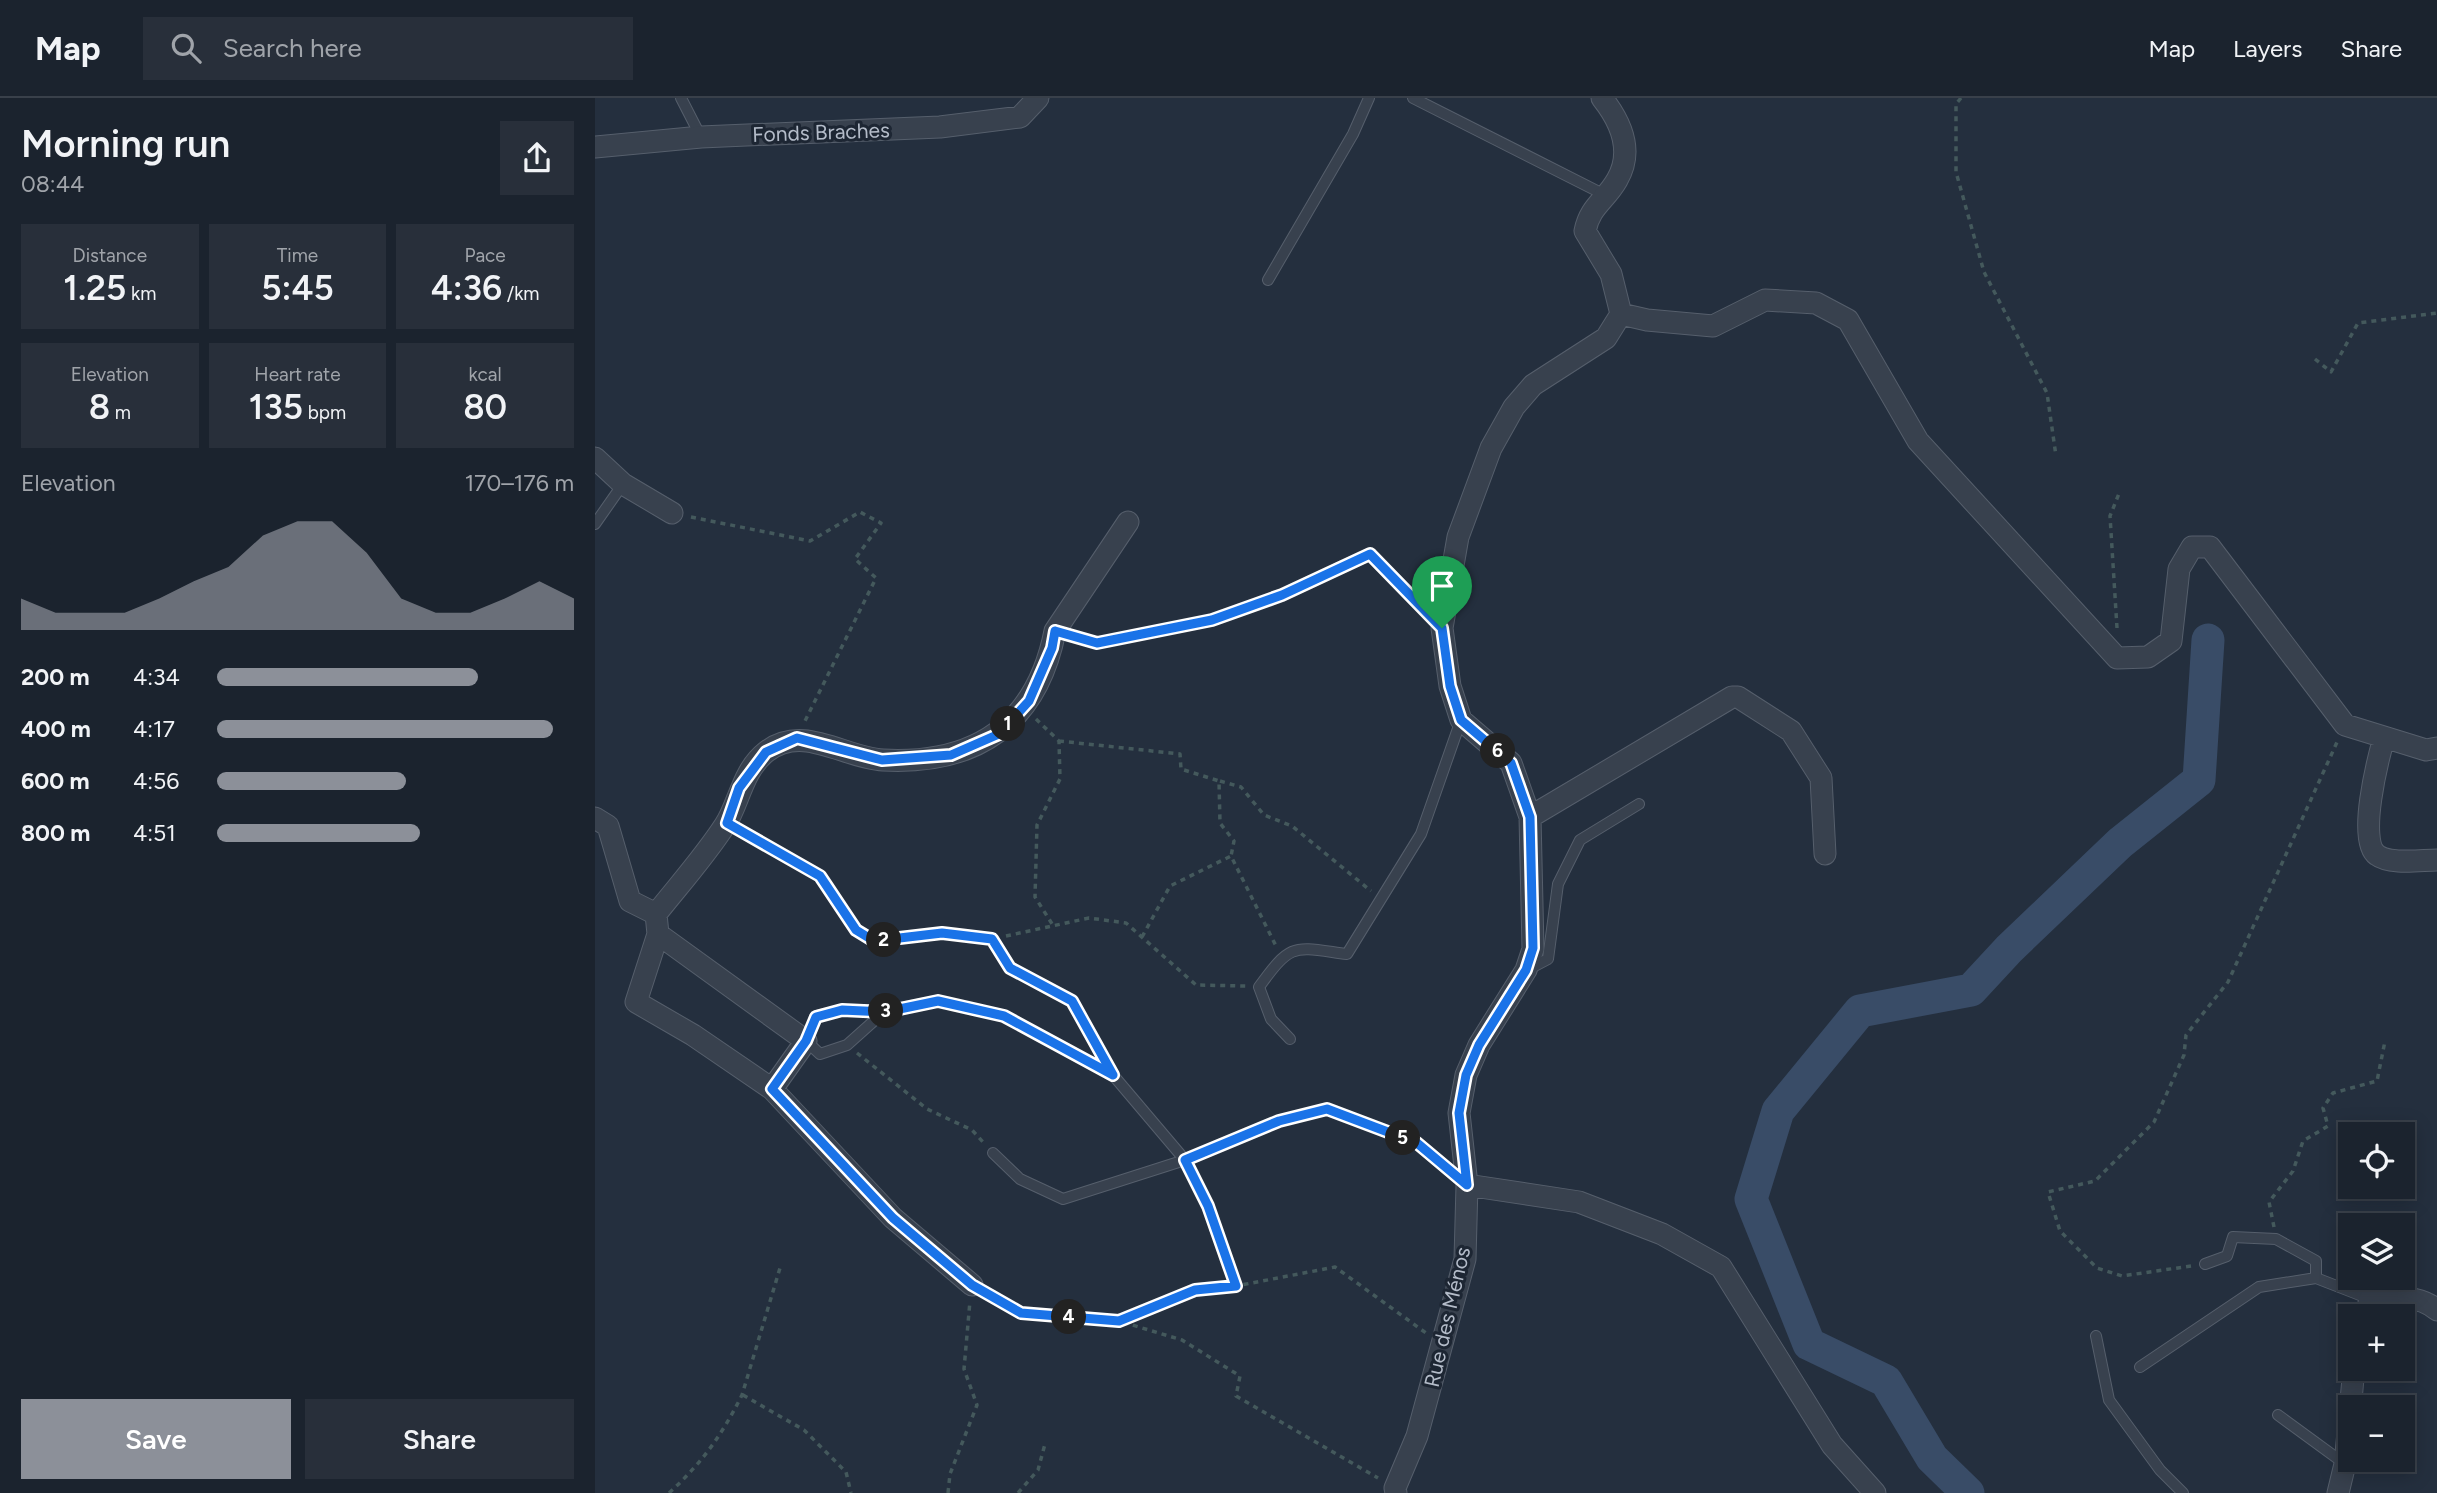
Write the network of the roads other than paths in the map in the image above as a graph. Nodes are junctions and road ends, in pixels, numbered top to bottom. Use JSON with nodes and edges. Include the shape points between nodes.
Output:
{"nodes":[{"id":1,"x":681,"y":98,"type":"edge"},
{"id":2,"x":1038,"y":98,"type":"edge"},
{"id":3,"x":1369,"y":98,"type":"edge"},
{"id":4,"x":1413,"y":98,"type":"edge"},
{"id":5,"x":1602,"y":98,"type":"edge"},
{"id":6,"x":701,"y":137,"type":"junction"},
{"id":7,"x":595,"y":147,"type":"edge"},
{"id":8,"x":1605,"y":195,"type":"junction"},
{"id":9,"x":1268,"y":281,"type":"dead end"},
{"id":10,"x":1621,"y":314,"type":"junction"},
{"id":11,"x":595,"y":458,"type":"edge"},
{"id":12,"x":623,"y":484,"type":"junction"},
{"id":13,"x":672,"y":513,"type":"road end"},
{"id":14,"x":1128,"y":522,"type":"dead end"},
{"id":15,"x":595,"y":524,"type":"edge"},
{"id":16,"x":1461,"y":720,"type":"junction"},
{"id":17,"x":2384,"y":738,"type":"junction"},
{"id":18,"x":2437,"y":748,"type":"edge"},
{"id":19,"x":1639,"y":804,"type":"dead end"},
{"id":20,"x":595,"y":817,"type":"edge"},
{"id":21,"x":1530,"y":817,"type":"junction"},
{"id":22,"x":1825,"y":854,"type":"dead end"},
{"id":23,"x":2437,"y":860,"type":"edge"},
{"id":24,"x":657,"y":924,"type":"junction"},
{"id":25,"x":992,"y":939,"type":"road end"},
{"id":26,"x":1526,"y":970,"type":"junction"},
{"id":27,"x":885,"y":1012,"type":"junction"},
{"id":28,"x":1290,"y":1039,"type":"dead end"},
{"id":29,"x":806,"y":1041,"type":"junction"},
{"id":30,"x":1113,"y":1075,"type":"junction"},
{"id":31,"x":772,"y":1089,"type":"junction"},
{"id":32,"x":993,"y":1153,"type":"road end"},
{"id":33,"x":1185,"y":1160,"type":"junction"},
{"id":34,"x":1467,"y":1185,"type":"junction"},
{"id":35,"x":2205,"y":1264,"type":"road end"},
{"id":36,"x":2316,"y":1278,"type":"junction"},
{"id":37,"x":972,"y":1285,"type":"road end"},
{"id":38,"x":2363,"y":1304,"type":"edge"},
{"id":39,"x":2377,"y":1304,"type":"edge"},
{"id":40,"x":2437,"y":1310,"type":"edge"},
{"id":41,"x":2096,"y":1336,"type":"dead end"},
{"id":42,"x":2140,"y":1367,"type":"dead end"},
{"id":43,"x":2278,"y":1415,"type":"dead end"},
{"id":44,"x":2338,"y":1459,"type":"edge"},
{"id":45,"x":2343,"y":1472,"type":"edge"},
{"id":46,"x":1396,"y":1490,"type":"edge"},
{"id":47,"x":1875,"y":1493,"type":"edge"},
{"id":48,"x":2183,"y":1493,"type":"edge"},
{"id":49,"x":2338,"y":1493,"type":"edge"}],
"edges":[{"from":1,"to":6,"type":"lane"},
{"from":2,"to":6,"type":"street","name":"Fonds Braches","via":[[1020,117],[940,127]]},
{"from":3,"to":9,"type":"lane"},
{"from":4,"to":8,"type":"lane"},
{"from":5,"to":8,"type":"street","via":[[1625,139],[1617,179]]},
{"from":6,"to":7,"type":"street","name":"Fonds Braches"},
{"from":8,"to":10,"type":"street","via":[[1588,215],[1585,231],[1611,274]]},
{"from":10,"to":16,"type":"street","via":[[1606,338],[1533,385],[1514,407],[1491,448],[1458,537],[1442,628],[1450,686]]},
{"from":10,"to":17,"type":"street","via":[[1713,326],[1765,300],[1816,303],[1848,320],[1918,441],[2117,658],[2148,657],[2171,640],[2179,569],[2192,547],[2210,547],[2344,725]]},
{"from":11,"to":12,"type":"street"},
{"from":12,"to":13,"type":"street"},
{"from":12,"to":15,"type":"lane"},
{"from":14,"to":24,"type":"street","via":[[1055,631],[1029,701],[999,734],[951,755],[882,760],[797,738],[766,752],[739,788],[727,823]]},
{"from":16,"to":21,"type":"street","name":"Rue des Ménos","via":[[1511,763]]},
{"from":16,"to":28,"type":"lane","via":[[1420,834],[1347,954],[1299,948],[1281,956],[1259,987],[1271,1019]]},
{"from":17,"to":18,"type":"street","via":[[2426,750]]},
{"from":17,"to":23,"type":"street","via":[[2367,821],[2371,848],[2386,858]]},
{"from":19,"to":26,"type":"lane","via":[[1580,841],[1558,884],[1548,959]]},
{"from":20,"to":24,"type":"street","via":[[608,826],[630,901]]},
{"from":21,"to":22,"type":"street","via":[[1738,697],[1791,731],[1821,778]]},
{"from":21,"to":26,"type":"street","name":"Rue des Ménos","via":[[1533,948]]},
{"from":24,"to":29,"type":"street"},
{"from":24,"to":31,"type":"street","via":[[636,1002]]},
{"from":25,"to":30,"type":"lane","via":[[1010,968],[1072,1001]]},
{"from":26,"to":34,"type":"street","name":"Rue des Ménos","via":[[1479,1045],[1466,1075],[1459,1113]]},
{"from":27,"to":29,"type":"lane","via":[[842,1010],[816,1017]]},
{"from":27,"to":29,"type":"lane","via":[[847,1045],[820,1055]]},
{"from":27,"to":30,"type":"lane","via":[[938,1001],[1004,1016]]},
{"from":29,"to":31,"type":"street"},
{"from":30,"to":33,"type":"lane"},
{"from":31,"to":37,"type":"street","via":[[893,1218]]},
{"from":32,"to":33,"type":"lane","via":[[1020,1179],[1063,1199]]},
{"from":33,"to":34,"type":"lane","via":[[1279,1121],[1327,1109],[1417,1143]]},
{"from":34,"to":46,"type":"street","name":"Rue des Ménos","via":[[1465,1259],[1417,1436]]},
{"from":34,"to":47,"type":"street","via":[[1579,1202],[1662,1234],[1721,1267],[1832,1445]]},
{"from":35,"to":36,"type":"lane","via":[[2227,1256],[2233,1237],[2276,1240],[2316,1261]]},
{"from":36,"to":38,"type":"lane"},
{"from":36,"to":42,"type":"lane","via":[[2259,1287]]},
{"from":39,"to":40,"type":"street","via":[[2401,1296]]},
{"from":41,"to":48,"type":"lane","via":[[2109,1400],[2160,1470]]},
{"from":43,"to":44,"type":"lane"},
{"from":45,"to":49,"type":"street"}]}
